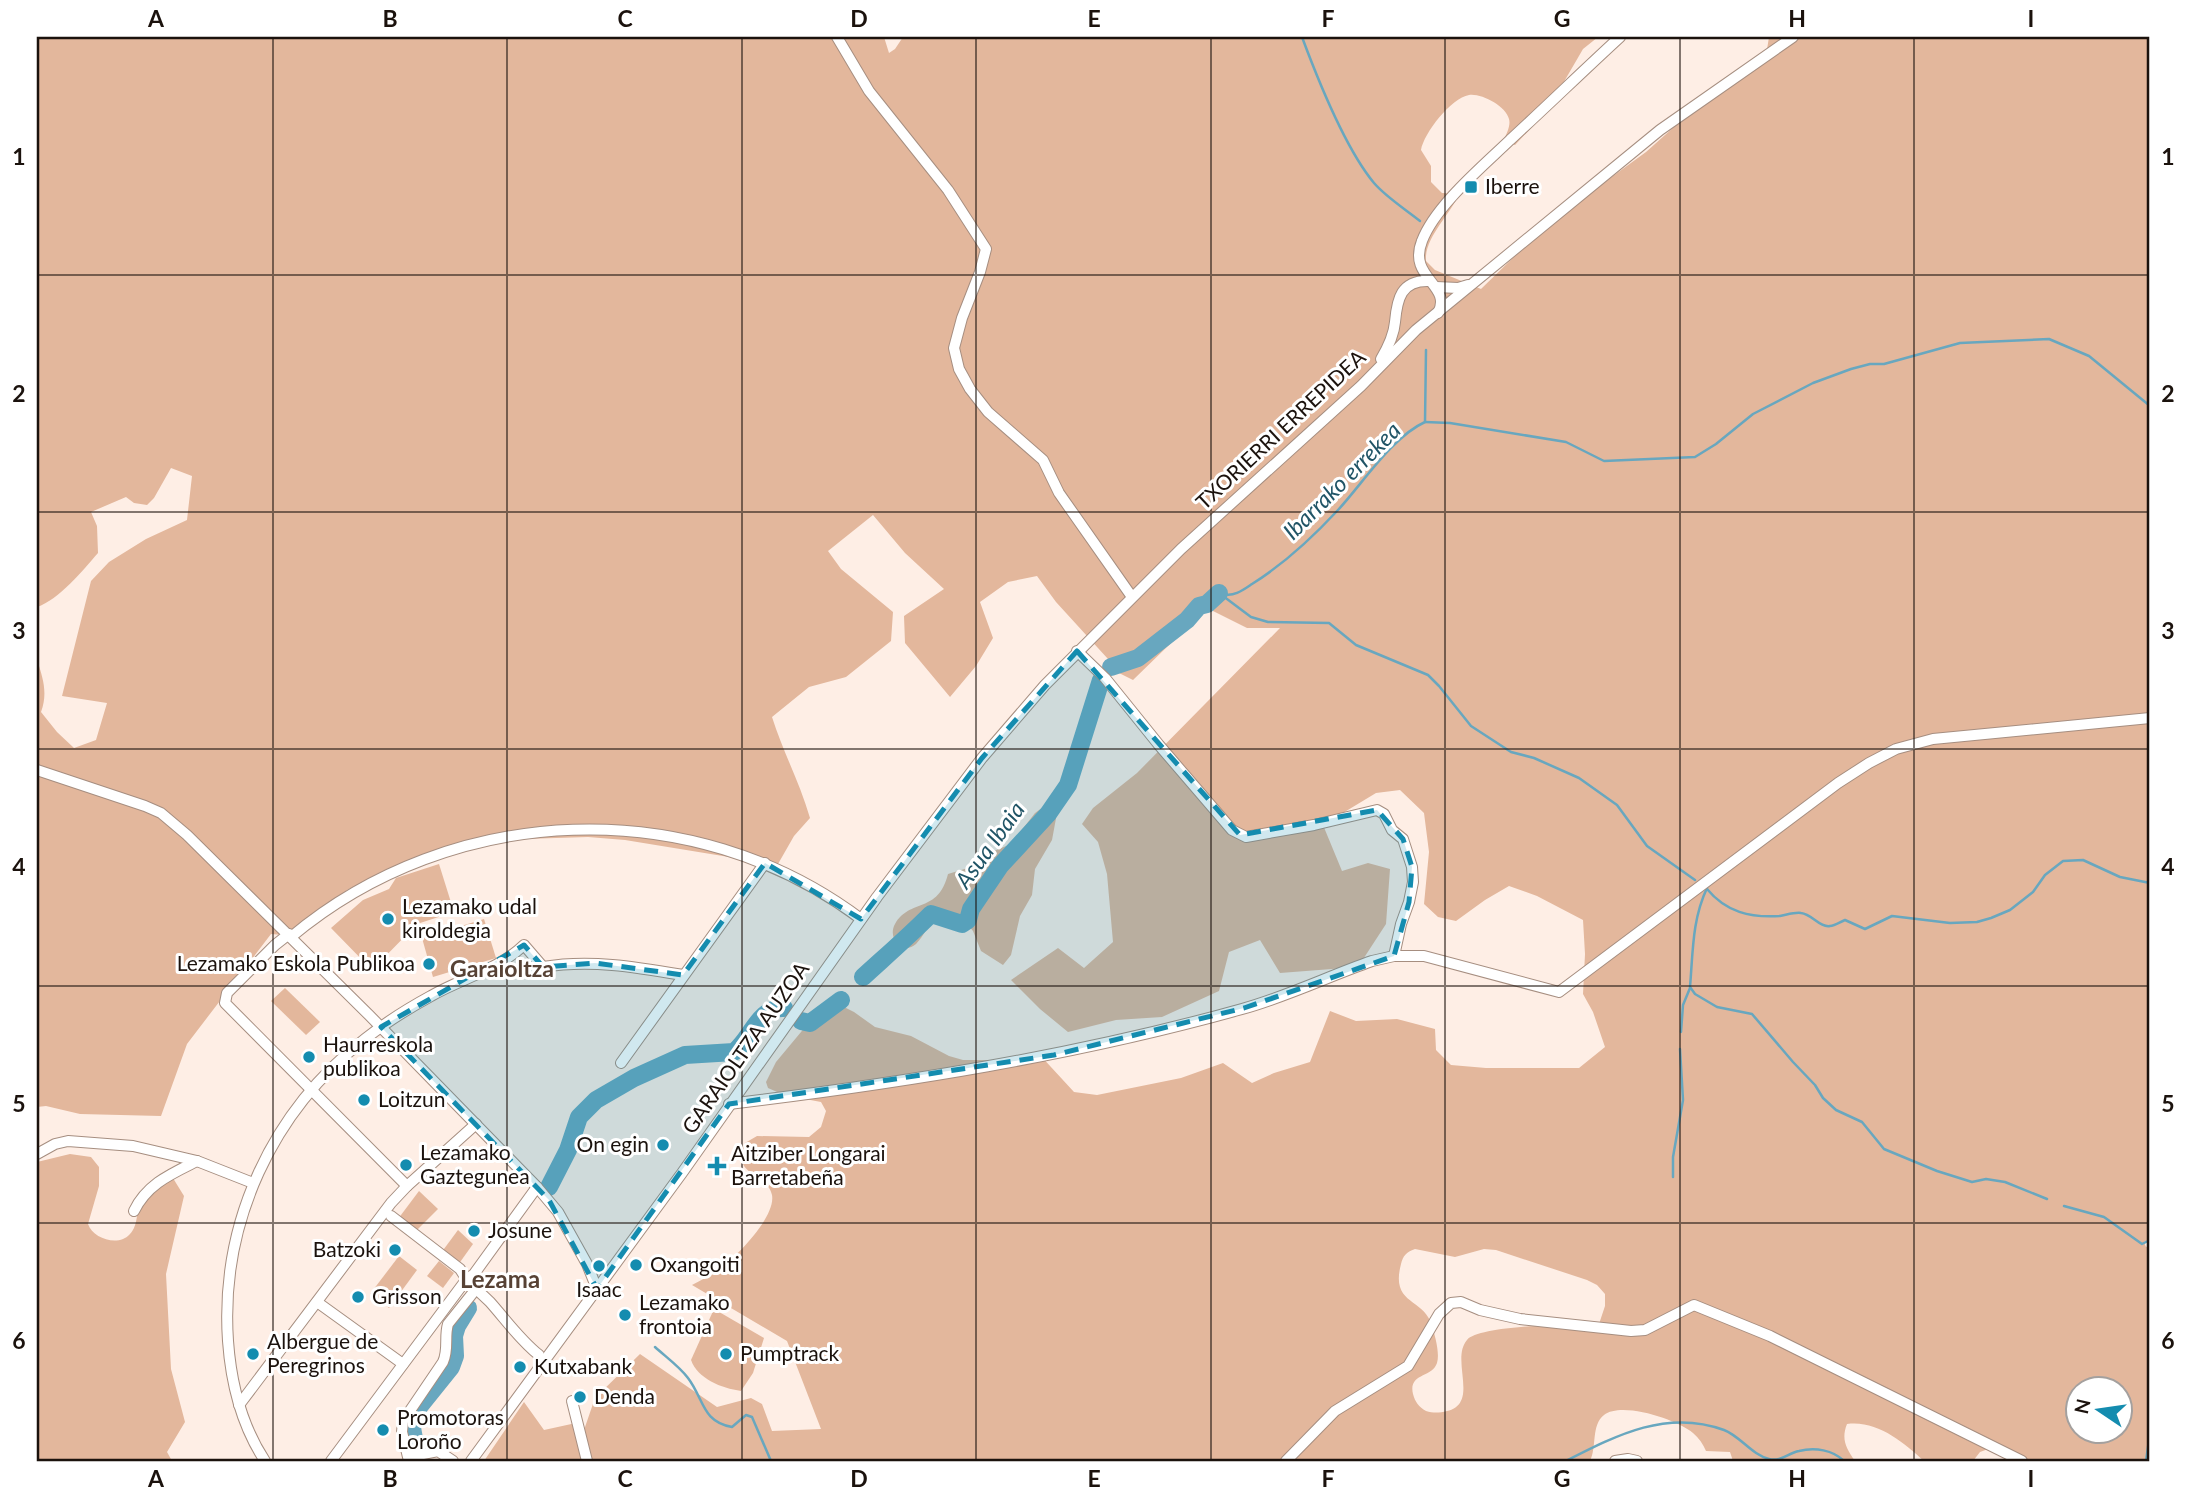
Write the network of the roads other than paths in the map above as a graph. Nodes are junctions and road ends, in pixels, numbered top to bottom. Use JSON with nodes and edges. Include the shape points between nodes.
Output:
{"nodes":[{"id":1,"x":837,"y":37,"type":"edge"},
{"id":2,"x":1620,"y":37,"type":"edge"},
{"id":3,"x":1793,"y":37,"type":"edge"},
{"id":4,"x":1432,"y":284,"type":"junction"},
{"id":5,"x":1471,"y":284,"type":"junction"},
{"id":6,"x":1437,"y":316,"type":"junction"},
{"id":7,"x":1395,"y":322,"type":"junction"},
{"id":8,"x":1416,"y":330,"type":"junction"},
{"id":9,"x":1376,"y":370,"type":"junction"},
{"id":10,"x":1132,"y":597,"type":"junction"},
{"id":11,"x":1077,"y":650,"type":"junction"},
{"id":12,"x":2150,"y":718,"type":"edge"},
{"id":13,"x":37,"y":770,"type":"edge"},
{"id":14,"x":765,"y":863,"type":"junction"},
{"id":15,"x":861,"y":919,"type":"junction"},
{"id":16,"x":290,"y":935,"type":"junction"},
{"id":17,"x":1394,"y":956,"type":"junction"},
{"id":18,"x":683,"y":975,"type":"junction"},
{"id":19,"x":381,"y":1027,"type":"junction"},
{"id":20,"x":621,"y":1063,"type":"dead end"},
{"id":21,"x":310,"y":1089,"type":"junction"},
{"id":22,"x":729,"y":1104,"type":"junction"},
{"id":23,"x":476,"y":1124,"type":"junction"},
{"id":24,"x":37,"y":1154,"type":"edge"},
{"id":25,"x":197,"y":1161,"type":"junction"},
{"id":26,"x":253,"y":1183,"type":"junction"},
{"id":27,"x":407,"y":1186,"type":"junction"},
{"id":28,"x":537,"y":1186,"type":"junction"},
{"id":29,"x":134,"y":1211,"type":"dead end"},
{"id":30,"x":391,"y":1216,"type":"dead end"},
{"id":31,"x":466,"y":1280,"type":"junction"},
{"id":32,"x":476,"y":1289,"type":"junction"},
{"id":33,"x":597,"y":1289,"type":"junction"},
{"id":34,"x":317,"y":1302,"type":"junction"},
{"id":35,"x":539,"y":1355,"type":"dead end"},
{"id":36,"x":403,"y":1364,"type":"junction"},
{"id":37,"x":234,"y":1383,"type":"junction"},
{"id":38,"x":254,"y":1385,"type":"junction"},
{"id":39,"x":572,"y":1401,"type":"dead end"},
{"id":40,"x":239,"y":1405,"type":"junction"},
{"id":41,"x":265,"y":1461,"type":"edge"},
{"id":42,"x":331,"y":1461,"type":"edge"},
{"id":43,"x":453,"y":1461,"type":"edge"},
{"id":44,"x":471,"y":1461,"type":"edge"},
{"id":45,"x":587,"y":1461,"type":"edge"},
{"id":46,"x":1286,"y":1461,"type":"edge"},
{"id":47,"x":1615,"y":1461,"type":"edge"},
{"id":48,"x":1637,"y":1461,"type":"edge"},
{"id":49,"x":2022,"y":1461,"type":"edge"}],
"edges":[{"from":1,"to":10,"type":"street","via":[[869,91],[948,190],[986,248],[954,348],[964,379],[988,412],[1043,460],[1059,492]]},
{"from":2,"to":4,"type":"street","via":[[1449,201],[1428,229],[1419,256]]},
{"from":3,"to":5,"type":"street","name":"TXORIERRI ERREPIDEA","via":[[1660,130]]},
{"from":4,"to":5,"type":"street","via":[[1458,288]]},
{"from":4,"to":6,"type":"street","via":[[1442,302]]},
{"from":4,"to":7,"type":"street","via":[[1417,281],[1404,289],[1396,305]]},
{"from":5,"to":6,"type":"street","name":"TXORIERRI ERREPIDEA"},
{"from":6,"to":8,"type":"street","name":"TXORIERRI ERREPIDEA"},
{"from":7,"to":8,"type":"street","via":[[1404,331]]},
{"from":7,"to":9,"type":"street"},
{"from":8,"to":9,"type":"street","name":"TXORIERRI ERREPIDEA"},
{"from":9,"to":10,"type":"street","name":"TXORIERRI ERREPIDEA"},
{"from":10,"to":11,"type":"street","name":"TXORIERRI ERREPIDEA"},
{"from":11,"to":15,"type":"street","name":"TXORIERRI ERREPIDEA","via":[[982,758]]},
{"from":11,"to":17,"type":"street","via":[[1240,835],[1377,810],[1384,814],[1403,839],[1412,867],[1413,882]]},
{"from":12,"to":17,"type":"street","via":[[1933,739],[1896,749],[1838,783],[1559,992],[1424,956]]},
{"from":13,"to":16,"type":"street","via":[[160,814]]},
{"from":14,"to":15,"type":"street","via":[[832,898]]},
{"from":14,"to":16,"type":"street","via":[[710,845],[648,833],[565,829],[520,834],[406,866],[358,888]]},
{"from":14,"to":18,"type":"street"},
{"from":15,"to":22,"type":"street","name":"GARAIOLTZA AUZOA"},
{"from":16,"to":19,"type":"street"},
{"from":16,"to":21,"type":"street","via":[[224,1000]]},
{"from":17,"to":22,"type":"street","via":[[1244,1009],[1054,1055]]},
{"from":18,"to":19,"type":"street","via":[[594,963],[543,967],[524,945]]},
{"from":18,"to":20,"type":"street"},
{"from":19,"to":21,"type":"street"},
{"from":19,"to":23,"type":"street"},
{"from":21,"to":26,"type":"street","via":[[267,1153]]},
{"from":21,"to":27,"type":"street"},
{"from":22,"to":33,"type":"street","name":"GARAIOLTZA AUZOA"},
{"from":23,"to":27,"type":"street"},
{"from":23,"to":28,"type":"street"},
{"from":24,"to":25,"type":"street","via":[[55,1144],[83,1141],[133,1146]]},
{"from":25,"to":26,"type":"street"},
{"from":25,"to":29,"type":"street","via":[[158,1182],[141,1196]]},
{"from":26,"to":37,"type":"street","via":[[232,1256],[228,1292]]},
{"from":27,"to":34,"type":"street"},
{"from":28,"to":31,"type":"street"},
{"from":28,"to":33,"type":"street","via":[[558,1212]]},
{"from":30,"to":31,"type":"street","via":[[460,1269]]},
{"from":31,"to":32,"type":"street"},
{"from":31,"to":36,"type":"street"},
{"from":32,"to":35,"type":"street"},
{"from":32,"to":43,"type":"street","via":[[448,1324],[447,1354],[403,1421],[408,1457],[438,1451]]},
{"from":33,"to":44,"type":"street","name":"GARAIOLTZA AUZOA"},
{"from":34,"to":36,"type":"street"},
{"from":34,"to":38,"type":"street"},
{"from":36,"to":42,"type":"street"},
{"from":37,"to":38,"type":"street"},
{"from":37,"to":40,"type":"street"},
{"from":38,"to":40,"type":"street"},
{"from":39,"to":45,"type":"street"},
{"from":40,"to":41,"type":"street"},
{"from":46,"to":49,"type":"street","via":[[1335,1411],[1408,1366],[1439,1314],[1451,1303],[1461,1302],[1520,1319],[1631,1331],[1645,1330],[1694,1305],[1770,1336]]},
{"from":47,"to":48,"type":"street"}]}
